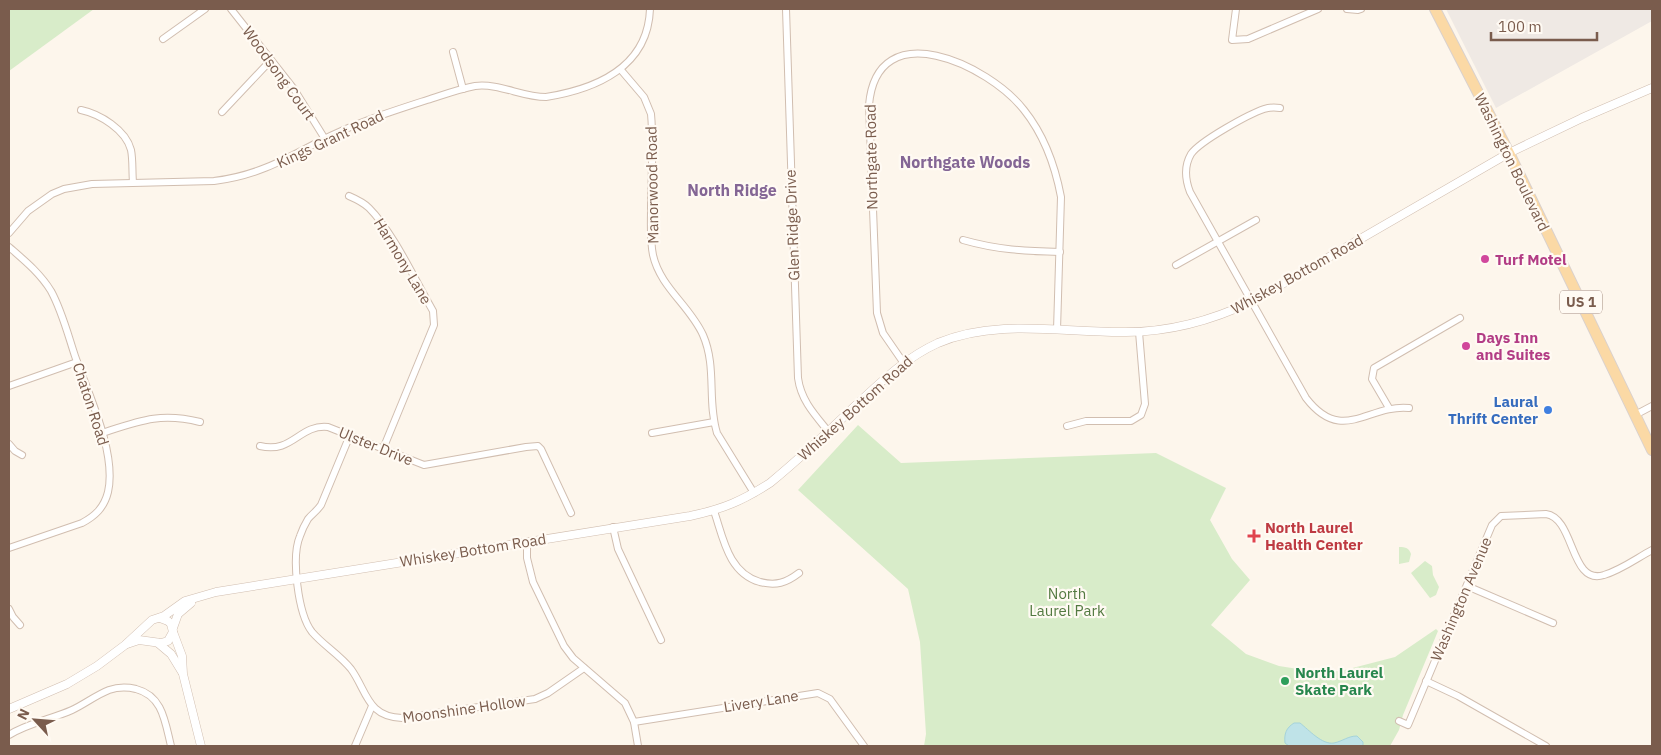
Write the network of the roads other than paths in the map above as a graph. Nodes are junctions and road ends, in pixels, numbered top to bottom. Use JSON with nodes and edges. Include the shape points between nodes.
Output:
{"nodes":[{"id":1,"x":205,"y":9,"type":"edge"},
{"id":2,"x":232,"y":9,"type":"edge"},
{"id":3,"x":650,"y":9,"type":"edge"},
{"id":4,"x":786,"y":9,"type":"edge"},
{"id":5,"x":1236,"y":9,"type":"edge"},
{"id":6,"x":1318,"y":9,"type":"edge"},
{"id":7,"x":1347,"y":9,"type":"edge"},
{"id":8,"x":1361,"y":9,"type":"edge"},
{"id":9,"x":1435,"y":9,"type":"edge"},
{"id":10,"x":163,"y":39,"type":"dead end"},
{"id":11,"x":453,"y":52,"type":"dead end"},
{"id":12,"x":271,"y":60,"type":"junction"},
{"id":13,"x":620,"y":70,"type":"junction"},
{"id":14,"x":1652,"y":88,"type":"edge"},
{"id":15,"x":463,"y":89,"type":"junction"},
{"id":16,"x":1280,"y":108,"type":"dead end"},
{"id":17,"x":81,"y":110,"type":"dead end"},
{"id":18,"x":222,"y":112,"type":"dead end"},
{"id":19,"x":325,"y":139,"type":"junction"},
{"id":20,"x":1509,"y":153,"type":"junction"},
{"id":21,"x":133,"y":182,"type":"junction"},
{"id":22,"x":349,"y":196,"type":"dead end"},
{"id":23,"x":1256,"y":220,"type":"dead end"},
{"id":24,"x":9,"y":233,"type":"edge"},
{"id":25,"x":963,"y":240,"type":"dead end"},
{"id":26,"x":1219,"y":241,"type":"junction"},
{"id":27,"x":9,"y":247,"type":"edge"},
{"id":28,"x":1060,"y":252,"type":"junction"},
{"id":29,"x":1176,"y":265,"type":"dead end"},
{"id":30,"x":1253,"y":301,"type":"junction"},
{"id":31,"x":1460,"y":318,"type":"dead end"},
{"id":32,"x":1057,"y":330,"type":"junction"},
{"id":33,"x":1139,"y":332,"type":"junction"},
{"id":34,"x":77,"y":362,"type":"junction"},
{"id":35,"x":903,"y":362,"type":"junction"},
{"id":36,"x":9,"y":386,"type":"edge"},
{"id":37,"x":1652,"y":406,"type":"edge"},
{"id":38,"x":1389,"y":408,"type":"junction"},
{"id":39,"x":1409,"y":408,"type":"dead end"},
{"id":40,"x":1636,"y":415,"type":"junction"},
{"id":41,"x":200,"y":422,"type":"dead end"},
{"id":42,"x":714,"y":422,"type":"junction"},
{"id":43,"x":1067,"y":426,"type":"dead end"},
{"id":44,"x":828,"y":431,"type":"junction"},
{"id":45,"x":102,"y":433,"type":"junction"},
{"id":46,"x":652,"y":433,"type":"dead end"},
{"id":47,"x":350,"y":435,"type":"junction"},
{"id":48,"x":9,"y":444,"type":"edge"},
{"id":49,"x":260,"y":446,"type":"dead end"},
{"id":50,"x":383,"y":449,"type":"junction"},
{"id":51,"x":1652,"y":450,"type":"edge"},
{"id":52,"x":22,"y":455,"type":"dead end"},
{"id":53,"x":754,"y":493,"type":"junction"},
{"id":54,"x":714,"y":511,"type":"junction"},
{"id":55,"x":571,"y":513,"type":"dead end"},
{"id":56,"x":613,"y":527,"type":"junction"},
{"id":57,"x":527,"y":542,"type":"junction"},
{"id":58,"x":9,"y":548,"type":"edge"},
{"id":59,"x":1652,"y":550,"type":"edge"},
{"id":60,"x":799,"y":574,"type":"dead end"},
{"id":61,"x":297,"y":578,"type":"junction"},
{"id":62,"x":1467,"y":586,"type":"junction"},
{"id":63,"x":196,"y":598,"type":"junction"},
{"id":64,"x":9,"y":608,"type":"edge"},
{"id":65,"x":160,"y":618,"type":"junction"},
{"id":66,"x":1554,"y":623,"type":"dead end"},
{"id":67,"x":149,"y":624,"type":"junction"},
{"id":68,"x":20,"y":625,"type":"dead end"},
{"id":69,"x":173,"y":630,"type":"junction"},
{"id":70,"x":662,"y":640,"type":"dead end"},
{"id":71,"x":156,"y":642,"type":"junction"},
{"id":72,"x":125,"y":645,"type":"junction"},
{"id":73,"x":584,"y":668,"type":"junction"},
{"id":74,"x":183,"y":674,"type":"junction"},
{"id":75,"x":1426,"y":681,"type":"junction"},
{"id":76,"x":372,"y":706,"type":"junction"},
{"id":77,"x":9,"y":709,"type":"edge"},
{"id":78,"x":1399,"y":721,"type":"dead end"},
{"id":79,"x":634,"y":722,"type":"junction"},
{"id":80,"x":9,"y":735,"type":"edge"},
{"id":81,"x":171,"y":746,"type":"edge"},
{"id":82,"x":201,"y":746,"type":"edge"},
{"id":83,"x":355,"y":746,"type":"edge"},
{"id":84,"x":638,"y":746,"type":"edge"},
{"id":85,"x":864,"y":746,"type":"edge"},
{"id":86,"x":1546,"y":746,"type":"edge"}],
"edges":[{"from":1,"to":10,"type":"street"},
{"from":2,"to":12,"type":"street","name":"Woodsong Court"},
{"from":3,"to":13,"type":"street","name":"Kings Grant Road","via":[[644,38],[630,61]]},
{"from":4,"to":44,"type":"street","name":"Glen Ridge Drive","via":[[798,378],[805,402]]},
{"from":5,"to":6,"type":"street","via":[[1232,40],[1248,39]]},
{"from":7,"to":8,"type":"street"},
{"from":9,"to":20,"type":"main road","name":"Washington Boulevard","number":"US 1"},
{"from":11,"to":15,"type":"street"},
{"from":12,"to":18,"type":"street"},
{"from":12,"to":19,"type":"street","name":"Woodsong Court","via":[[305,104]]},
{"from":13,"to":15,"type":"street","name":"Kings Grant Road","via":[[599,83],[546,97],[486,86]]},
{"from":13,"to":42,"type":"street","name":"Manorwood Road","via":[[644,98],[651,114],[653,255],[665,283],[703,335],[712,370]]},
{"from":14,"to":20,"type":"street","name":"Whiskey Bottom Road"},
{"from":15,"to":19,"type":"street","name":"Kings Grant Road","via":[[372,118]]},
{"from":16,"to":26,"type":"street","via":[[1257,112],[1205,140],[1191,154],[1185,173],[1187,183]]},
{"from":17,"to":21,"type":"street","via":[[95,114],[126,140],[131,153]]},
{"from":19,"to":21,"type":"street","name":"Kings Grant Road","via":[[275,165],[232,179]]},
{"from":20,"to":30,"type":"street","name":"Whiskey Bottom Road"},
{"from":20,"to":40,"type":"main road","name":"Washington Boulevard","number":"US 1"},
{"from":21,"to":24,"type":"street","name":"Kings Grant Road","via":[[64,189],[28,211]]},
{"from":22,"to":50,"type":"street","name":"Harmony Lane","via":[[368,206],[384,227],[435,319]]},
{"from":23,"to":26,"type":"street"},
{"from":25,"to":28,"type":"street","via":[[1006,250]]},
{"from":26,"to":29,"type":"street"},
{"from":26,"to":30,"type":"street"},
{"from":27,"to":34,"type":"street","name":"Chaton Road","via":[[36,271],[56,300]]},
{"from":28,"to":32,"type":"street","name":"Northgate Road"},
{"from":28,"to":35,"type":"street","name":"Northgate Road","via":[[1061,197],[1058,179],[1045,143],[1023,109],[993,80],[958,62],[915,53],[893,60],[874,83],[869,105],[875,299],[883,333]]},
{"from":30,"to":33,"type":"street","name":"Whiskey Bottom Road","via":[[1191,324]]},
{"from":30,"to":38,"type":"street","via":[[1313,406],[1330,418],[1349,421]]},
{"from":31,"to":38,"type":"street","via":[[1374,368],[1372,379]]},
{"from":32,"to":33,"type":"street","name":"Whiskey Bottom Road"},
{"from":32,"to":35,"type":"street","name":"Whiskey Bottom Road","via":[[983,331],[940,342]]},
{"from":33,"to":43,"type":"street","via":[[1145,404],[1141,415],[1131,421],[1086,421]]},
{"from":34,"to":36,"type":"street"},
{"from":34,"to":45,"type":"street","name":"Chaton Road"},
{"from":35,"to":44,"type":"street","name":"Whiskey Bottom Road"},
{"from":37,"to":40,"type":"street"},
{"from":38,"to":39,"type":"street"},
{"from":40,"to":51,"type":"main road","name":"Washington Boulevard","number":"US 1"},
{"from":41,"to":45,"type":"street","via":[[158,417]]},
{"from":42,"to":46,"type":"street"},
{"from":42,"to":53,"type":"street","name":"Manorwood Road","via":[[721,441]]},
{"from":44,"to":53,"type":"street","name":"Whiskey Bottom Road","via":[[783,473]]},
{"from":45,"to":58,"type":"street","name":"Chaton Road","via":[[108,462],[108,490],[106,500],[96,515],[82,523]]},
{"from":47,"to":49,"type":"street","name":"Ulster Drive","via":[[328,427],[314,427],[278,447]]},
{"from":47,"to":50,"type":"street","name":"Ulster Drive"},
{"from":47,"to":61,"type":"street","via":[[318,511],[309,518],[300,535],[295,553]]},
{"from":48,"to":52,"type":"street"},
{"from":50,"to":55,"type":"street","name":"Ulster Drive","via":[[424,465],[538,446]]},
{"from":53,"to":54,"type":"street","name":"Whiskey Bottom Road"},
{"from":54,"to":56,"type":"street","name":"Whiskey Bottom Road"},
{"from":54,"to":60,"type":"street","via":[[729,555],[736,568],[744,574],[753,580],[774,584]]},
{"from":56,"to":57,"type":"street","name":"Whiskey Bottom Road"},
{"from":56,"to":70,"type":"street","via":[[618,548]]},
{"from":57,"to":61,"type":"street","name":"Whiskey Bottom Road"},
{"from":57,"to":73,"type":"street","via":[[533,582],[564,646]]},
{"from":59,"to":62,"type":"street","name":"Washington Avenue","via":[[1604,575],[1594,576],[1581,567],[1561,524],[1553,516],[1508,514],[1492,525]]},
{"from":61,"to":63,"type":"street","name":"Whiskey Bottom Road"},
{"from":61,"to":76,"type":"street","via":[[306,622],[321,641],[349,666]]},
{"from":62,"to":66,"type":"street"},
{"from":62,"to":75,"type":"street","name":"Washington Avenue"},
{"from":63,"to":65,"type":"street","name":"Whiskey Bottom Road"},
{"from":63,"to":69,"type":"street","name":"Whiskey Bottom Road","via":[[178,614]]},
{"from":64,"to":68,"type":"street"},
{"from":65,"to":67,"type":"street"},
{"from":65,"to":69,"type":"street","via":[[168,621]]},
{"from":67,"to":71,"type":"street","via":[[148,634]]},
{"from":67,"to":72,"type":"street"},
{"from":69,"to":71,"type":"street","via":[[168,641]]},
{"from":69,"to":74,"type":"street","via":[[182,656]]},
{"from":71,"to":72,"type":"street","via":[[139,640]]},
{"from":71,"to":74,"type":"street","via":[[171,654]]},
{"from":72,"to":77,"type":"street","via":[[68,684]]},
{"from":73,"to":76,"type":"street","name":"Moonshine Hollow","via":[[536,699],[402,718],[383,714]]},
{"from":73,"to":79,"type":"street","via":[[622,699]]},
{"from":74,"to":82,"type":"street"},
{"from":75,"to":78,"type":"street","name":"Washington Avenue","via":[[1408,725]]},
{"from":75,"to":86,"type":"street"},
{"from":76,"to":83,"type":"street"},
{"from":79,"to":84,"type":"street"},
{"from":79,"to":85,"type":"street","name":"Livery Lane","via":[[818,693],[830,699]]},
{"from":80,"to":81,"type":"street","via":[[74,709],[108,690],[124,687],[148,694],[160,705]]}]}
